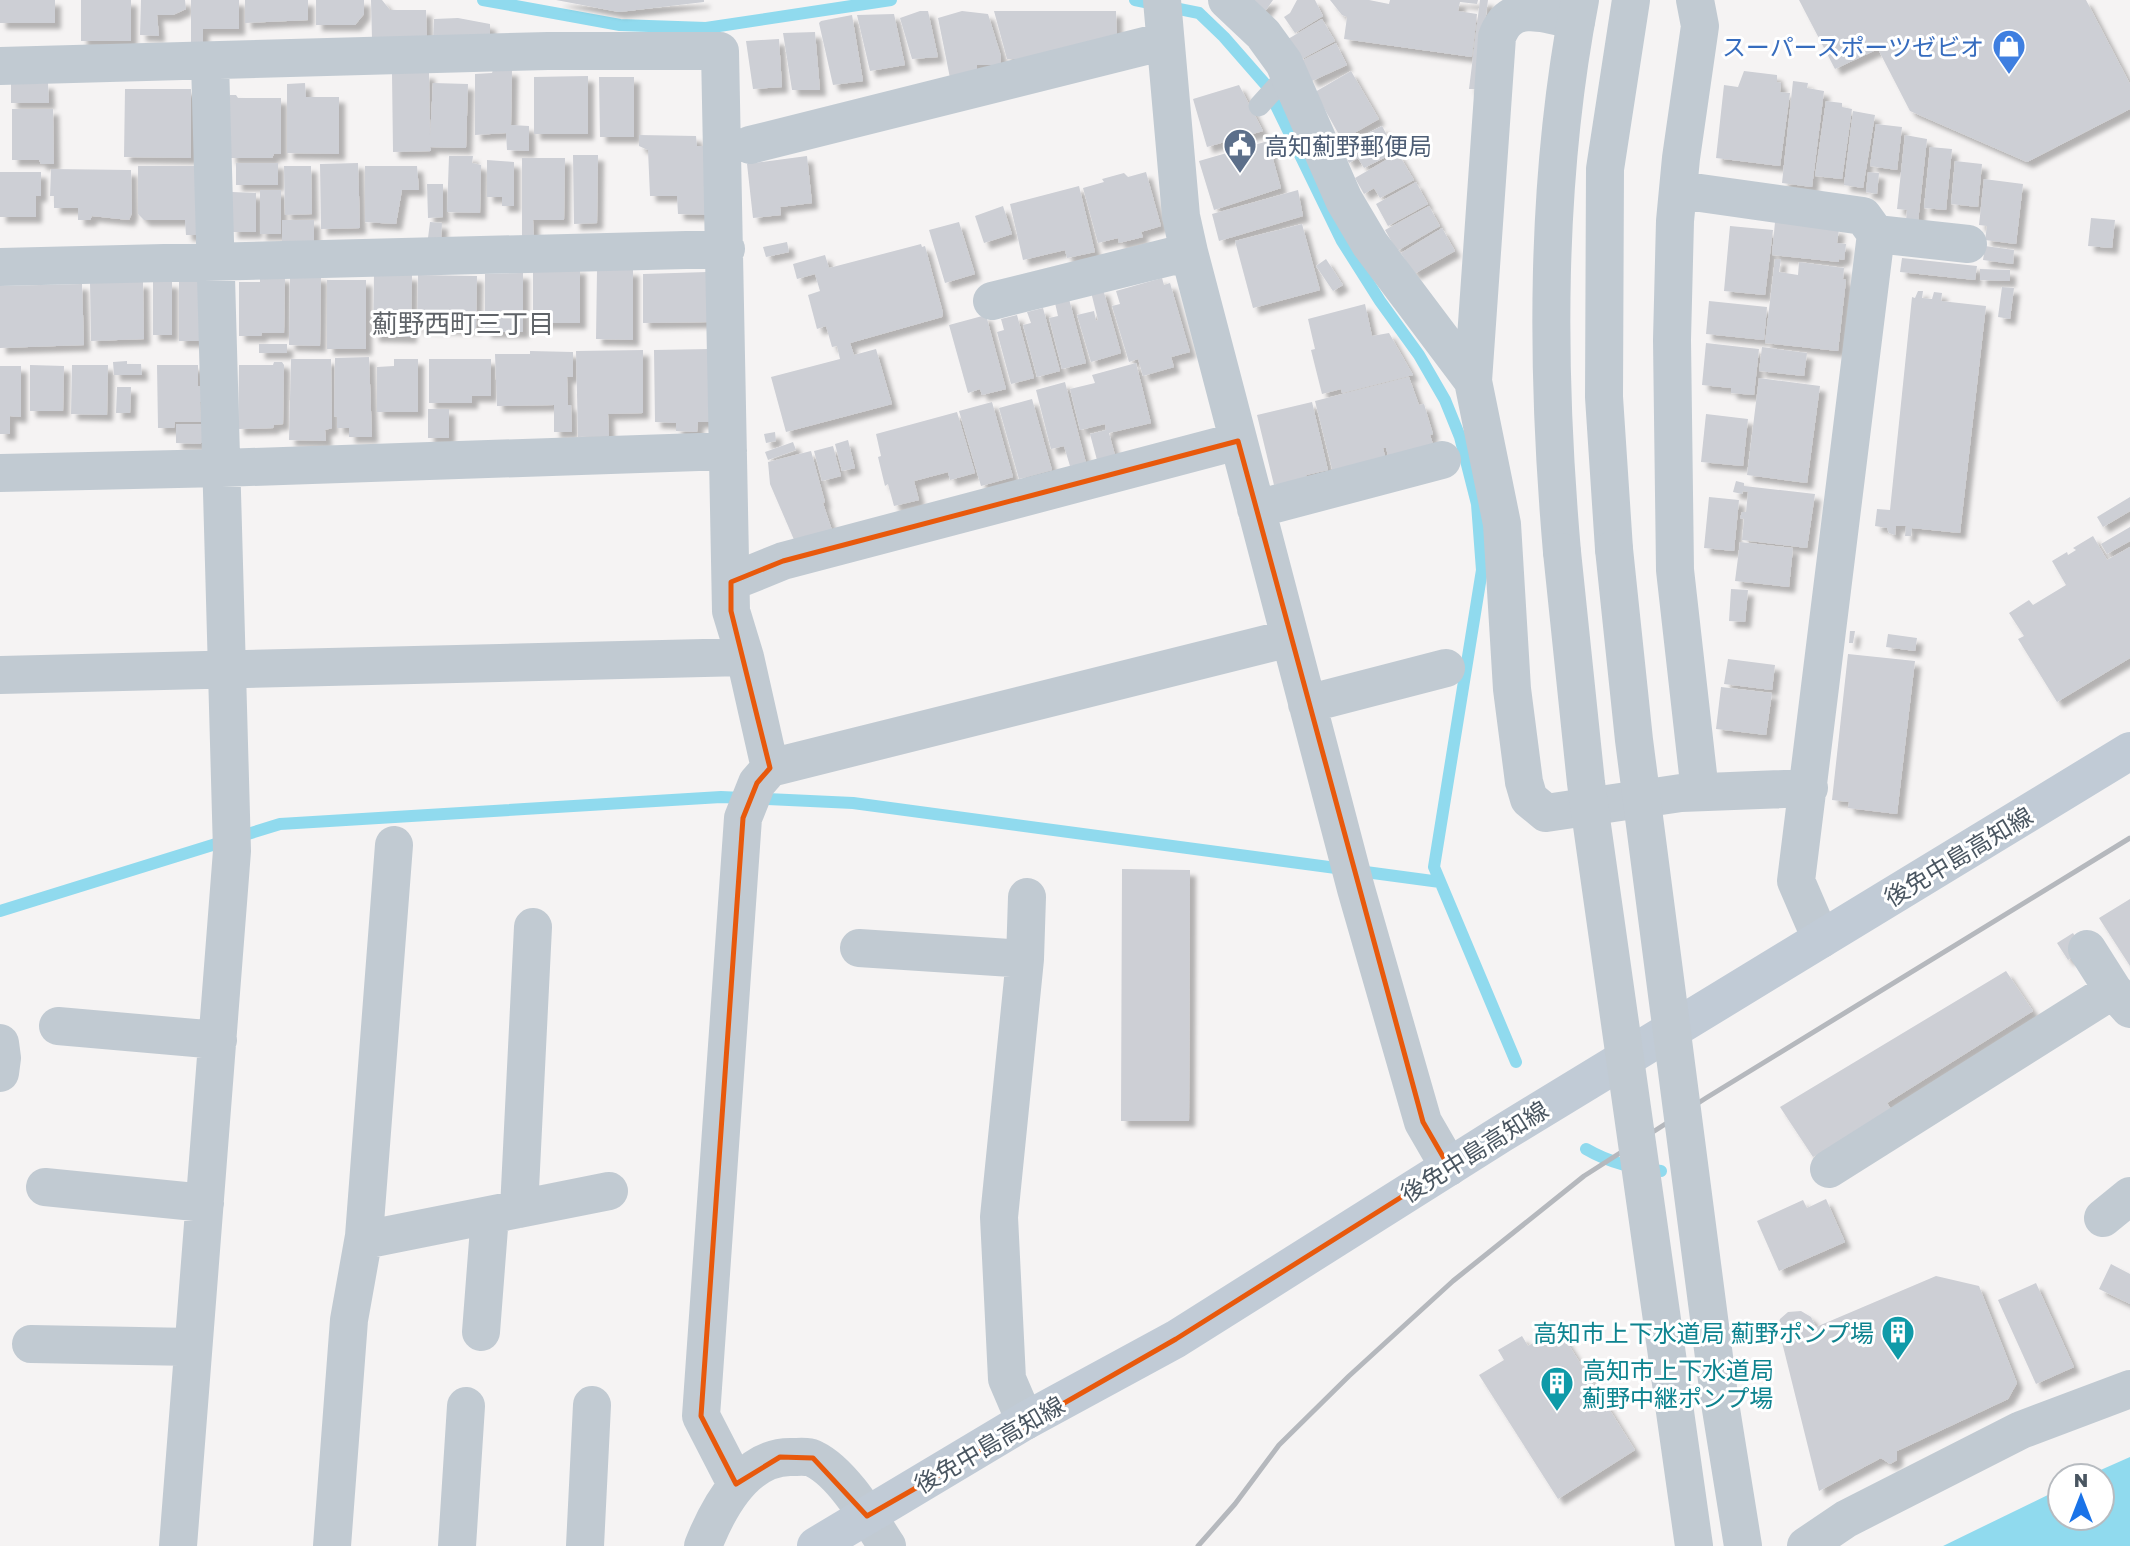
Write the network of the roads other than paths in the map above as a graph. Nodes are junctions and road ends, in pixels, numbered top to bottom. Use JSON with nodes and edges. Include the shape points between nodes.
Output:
{"nodes":[{"id":1,"x":1227,"y":0,"type":"edge"},
{"id":2,"x":1631,"y":0,"type":"edge"},
{"id":3,"x":1695,"y":0,"type":"edge"},
{"id":4,"x":1578,"y":11,"type":"edge"},
{"id":5,"x":1163,"y":19,"type":"edge"},
{"id":6,"x":210,"y":62,"type":"junction"},
{"id":7,"x":0,"y":66,"type":"edge"},
{"id":8,"x":1289,"y":73,"type":"junction"},
{"id":9,"x":1259,"y":106,"type":"dead end"},
{"id":10,"x":750,"y":145,"type":"dead end"},
{"id":11,"x":1679,"y":190,"type":"junction"},
{"id":12,"x":1876,"y":234,"type":"junction"},
{"id":13,"x":1968,"y":244,"type":"dead end"},
{"id":14,"x":726,"y":249,"type":"junction"},
{"id":15,"x":1189,"y":252,"type":"junction"},
{"id":16,"x":215,"y":262,"type":"junction"},
{"id":17,"x":0,"y":267,"type":"edge"},
{"id":18,"x":992,"y":302,"type":"dead end"},
{"id":19,"x":1473,"y":381,"type":"junction"},
{"id":20,"x":1238,"y":441,"type":"junction"},
{"id":21,"x":728,"y":451,"type":"junction"},
{"id":22,"x":1442,"y":460,"type":"dead end"},
{"id":23,"x":222,"y":468,"type":"junction"},
{"id":24,"x":0,"y":473,"type":"edge"},
{"id":25,"x":1256,"y":509,"type":"junction"},
{"id":26,"x":731,"y":582,"type":"junction"},
{"id":27,"x":1290,"y":638,"type":"junction"},
{"id":28,"x":744,"y":657,"type":"junction"},
{"id":29,"x":1446,"y":668,"type":"dead end"},
{"id":30,"x":228,"y":669,"type":"junction"},
{"id":31,"x":0,"y":675,"type":"edge"},
{"id":32,"x":1307,"y":704,"type":"junction"},
{"id":33,"x":2130,"y":751,"type":"edge"},
{"id":34,"x":763,"y":775,"type":"junction"},
{"id":35,"x":1809,"y":788,"type":"junction"},
{"id":36,"x":1700,"y":792,"type":"junction"},
{"id":37,"x":394,"y":845,"type":"dead end"},
{"id":38,"x":1027,"y":897,"type":"dead end"},
{"id":39,"x":533,"y":927,"type":"dead end"},
{"id":40,"x":1821,"y":939,"type":"junction"},
{"id":41,"x":859,"y":948,"type":"dead end"},
{"id":42,"x":2087,"y":949,"type":"dead end"},
{"id":43,"x":1025,"y":958,"type":"junction"},
{"id":44,"x":2122,"y":999,"type":"edge"},
{"id":45,"x":58,"y":1026,"type":"dead end"},
{"id":46,"x":218,"y":1040,"type":"junction"},
{"id":47,"x":0,"y":1043,"type":"edge"},
{"id":48,"x":0,"y":1073,"type":"edge"},
{"id":49,"x":1449,"y":1167,"type":"junction"},
{"id":50,"x":1829,"y":1169,"type":"dead end"},
{"id":51,"x":45,"y":1187,"type":"dead end"},
{"id":52,"x":609,"y":1191,"type":"dead end"},
{"id":53,"x":205,"y":1203,"type":"junction"},
{"id":54,"x":504,"y":1212,"type":"junction"},
{"id":55,"x":364,"y":1240,"type":"junction"},
{"id":56,"x":481,"y":1332,"type":"dead end"},
{"id":57,"x":32,"y":1344,"type":"dead end"},
{"id":58,"x":193,"y":1347,"type":"junction"},
{"id":59,"x":2130,"y":1389,"type":"edge"},
{"id":60,"x":592,"y":1405,"type":"dead end"},
{"id":61,"x":466,"y":1406,"type":"dead end"},
{"id":62,"x":1025,"y":1421,"type":"junction"},
{"id":63,"x":736,"y":1484,"type":"junction"},
{"id":64,"x":877,"y":1531,"type":"edge"},
{"id":65,"x":178,"y":1546,"type":"edge"},
{"id":66,"x":332,"y":1546,"type":"edge"},
{"id":67,"x":457,"y":1546,"type":"edge"},
{"id":68,"x":585,"y":1546,"type":"edge"},
{"id":69,"x":703,"y":1546,"type":"edge"},
{"id":70,"x":816,"y":1546,"type":"edge"},
{"id":71,"x":1694,"y":1546,"type":"edge"},
{"id":72,"x":1743,"y":1546,"type":"edge"},
{"id":73,"x":1806,"y":1546,"type":"edge"}],
"edges":[{"from":1,"to":8,"type":"street","via":[[1270,42]]},
{"from":2,"to":72,"type":"street","bridge":true,"via":[[1605,169],[1604,397],[1614,549],[1633,740]]},
{"from":3,"to":11,"type":"street","via":[[1700,26]]},
{"from":4,"to":19,"type":"street","via":[[1518,9],[1508,16],[1497,37]]},
{"from":4,"to":71,"type":"street","bridge":true,"via":[[1563,100],[1554,202],[1553,418],[1562,551],[1586,783]]},
{"from":5,"to":10,"type":"street"},
{"from":5,"to":15,"type":"street","via":[[1181,216]]},
{"from":6,"to":7,"type":"street"},
{"from":6,"to":14,"type":"street","via":[[548,51],[720,51]]},
{"from":6,"to":16,"type":"street"},
{"from":8,"to":9,"type":"lane"},
{"from":8,"to":19,"type":"street","via":[[1344,200]]},
{"from":11,"to":12,"type":"street","via":[[1863,216]]},
{"from":11,"to":36,"type":"street","via":[[1672,340],[1675,570]]},
{"from":12,"to":13,"type":"street"},
{"from":12,"to":35,"type":"street"},
{"from":14,"to":16,"type":"street"},
{"from":14,"to":21,"type":"street"},
{"from":15,"to":18,"type":"street"},
{"from":15,"to":20,"type":"street"},
{"from":16,"to":17,"type":"street"},
{"from":16,"to":23,"type":"street"},
{"from":19,"to":36,"type":"street","via":[[1502,524],[1512,689],[1530,799],[1546,813]]},
{"from":20,"to":25,"type":"street"},
{"from":20,"to":26,"type":"street","via":[[783,561]]},
{"from":21,"to":23,"type":"street"},
{"from":21,"to":26,"type":"street"},
{"from":22,"to":25,"type":"street"},
{"from":23,"to":24,"type":"street"},
{"from":23,"to":30,"type":"street"},
{"from":25,"to":27,"type":"street"},
{"from":26,"to":28,"type":"street","via":[[731,611]]},
{"from":27,"to":32,"type":"street"},
{"from":27,"to":34,"type":"street"},
{"from":28,"to":30,"type":"street"},
{"from":28,"to":34,"type":"street"},
{"from":29,"to":32,"type":"street"},
{"from":30,"to":31,"type":"street"},
{"from":30,"to":46,"type":"street","via":[[232,851]]},
{"from":32,"to":49,"type":"street","via":[[1423,1122]]},
{"from":33,"to":40,"type":"main road","name":"後免中島高知線"},
{"from":34,"to":63,"type":"street","via":[[743,818],[701,1416]]},
{"from":35,"to":36,"type":"street"},
{"from":35,"to":40,"type":"street","via":[[1796,881]]},
{"from":37,"to":55,"type":"street"},
{"from":38,"to":43,"type":"street"},
{"from":39,"to":54,"type":"street"},
{"from":40,"to":49,"type":"main road","name":"後免中島高知線"},
{"from":41,"to":43,"type":"street"},
{"from":42,"to":44,"type":"street"},
{"from":43,"to":62,"type":"street","via":[[999,1217],[1007,1379]]},
{"from":44,"to":50,"type":"street"},
{"from":45,"to":46,"type":"street"},
{"from":46,"to":53,"type":"street"},
{"from":47,"to":48,"type":"street"},
{"from":49,"to":62,"type":"main road","name":"後免中島高知線","via":[[1177,1339]]},
{"from":51,"to":53,"type":"street"},
{"from":52,"to":54,"type":"street"},
{"from":53,"to":58,"type":"street"},
{"from":54,"to":55,"type":"street"},
{"from":54,"to":56,"type":"street"},
{"from":55,"to":66,"type":"street","via":[[349,1320]]},
{"from":57,"to":58,"type":"street"},
{"from":58,"to":65,"type":"street"},
{"from":59,"to":73,"type":"street","via":[[2021,1430],[1846,1519]]},
{"from":60,"to":68,"type":"street"},
{"from":61,"to":67,"type":"street"},
{"from":62,"to":64,"type":"main road","name":"後免中島高知線"},
{"from":63,"to":64,"type":"street","via":[[780,1457],[813,1458],[834,1475]]},
{"from":63,"to":69,"type":"street","via":[[713,1519]]},
{"from":64,"to":70,"type":"main road","name":"後免中島高知線"}]}
